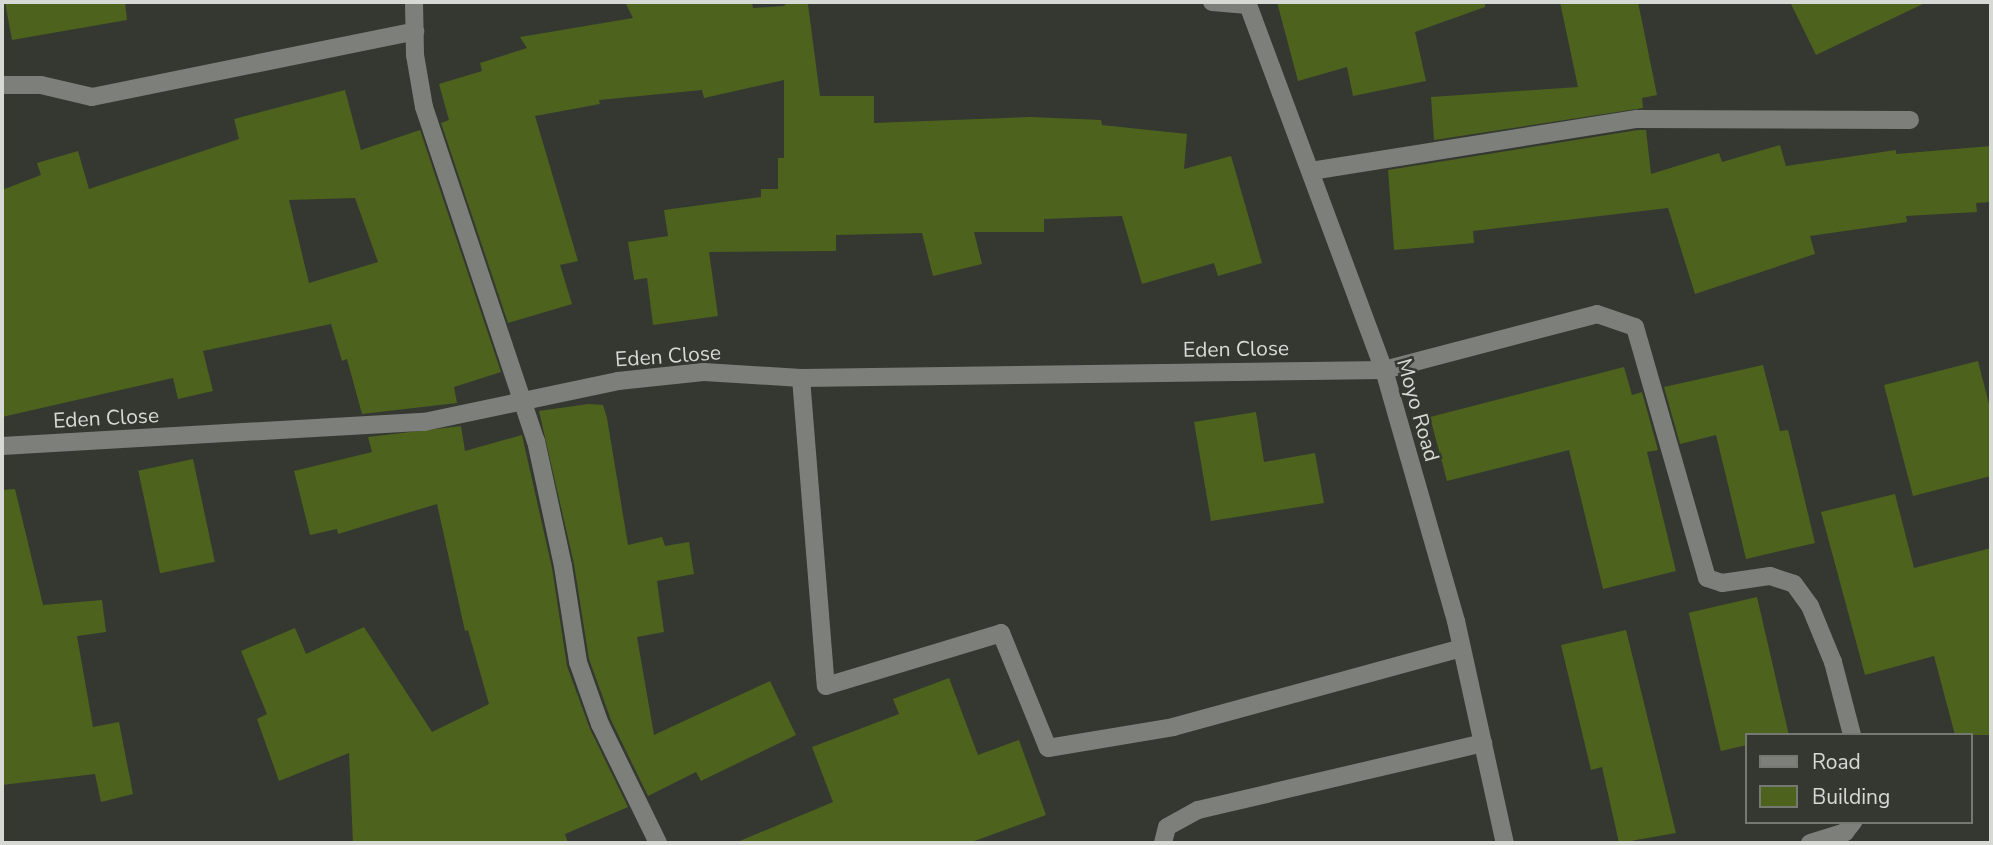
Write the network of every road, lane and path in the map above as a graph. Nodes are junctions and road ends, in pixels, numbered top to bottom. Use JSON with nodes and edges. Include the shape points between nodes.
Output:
{"nodes":[{"id":1,"x":414,"y":2,"type":"edge"},
{"id":2,"x":1212,"y":2,"type":"edge"},
{"id":3,"x":1247,"y":3,"type":"edge"},
{"id":4,"x":415,"y":31,"type":"junction"},
{"id":5,"x":2,"y":85,"type":"edge"},
{"id":6,"x":1910,"y":120,"type":"dead end"},
{"id":7,"x":1311,"y":171,"type":"junction"},
{"id":8,"x":1384,"y":370,"type":"junction"},
{"id":9,"x":801,"y":378,"type":"junction"},
{"id":10,"x":524,"y":403,"type":"junction"},
{"id":11,"x":2,"y":446,"type":"edge"},
{"id":12,"x":1461,"y":648,"type":"junction"},
{"id":13,"x":1851,"y":733,"type":"edge"},
{"id":14,"x":1483,"y":743,"type":"junction"},
{"id":15,"x":1851,"y":824,"type":"edge"},
{"id":16,"x":658,"y":843,"type":"edge"},
{"id":17,"x":1163,"y":843,"type":"edge"},
{"id":18,"x":1505,"y":843,"type":"edge"},
{"id":19,"x":1810,"y":843,"type":"edge"}],
"edges":[{"from":1,"to":4,"type":"street"},
{"from":2,"to":3,"type":"street"},
{"from":3,"to":7,"type":"street","name":"Moyo Road"},
{"from":4,"to":5,"type":"street","via":[[92,97],[41,85]]},
{"from":4,"to":10,"type":"street","via":[[424,107]]},
{"from":6,"to":7,"type":"street","via":[[1637,119]]},
{"from":7,"to":8,"type":"street","name":"Moyo Road"},
{"from":8,"to":9,"type":"street","name":"Eden Close"},
{"from":8,"to":12,"type":"street","name":"Moyo Road"},
{"from":8,"to":13,"type":"street","name":"Eden Close","via":[[1597,314],[1635,327],[1707,579],[1722,583],[1770,576],[1794,583],[1810,606],[1833,662]]},
{"from":9,"to":10,"type":"street","name":"Eden Close","via":[[704,372],[618,381]]},
{"from":9,"to":12,"type":"street","via":[[826,686],[1001,633],[1048,748],[1173,727]]},
{"from":10,"to":11,"type":"street","name":"Eden Close","via":[[367,427]]},
{"from":10,"to":16,"type":"street","via":[[555,526],[578,662],[600,724]]},
{"from":12,"to":14,"type":"street","name":"Moyo Road"},
{"from":14,"to":17,"type":"street","via":[[1198,810],[1167,827]]},
{"from":14,"to":18,"type":"street","name":"Moyo Road"},
{"from":15,"to":19,"type":"street","via":[[1845,832]]}]}
